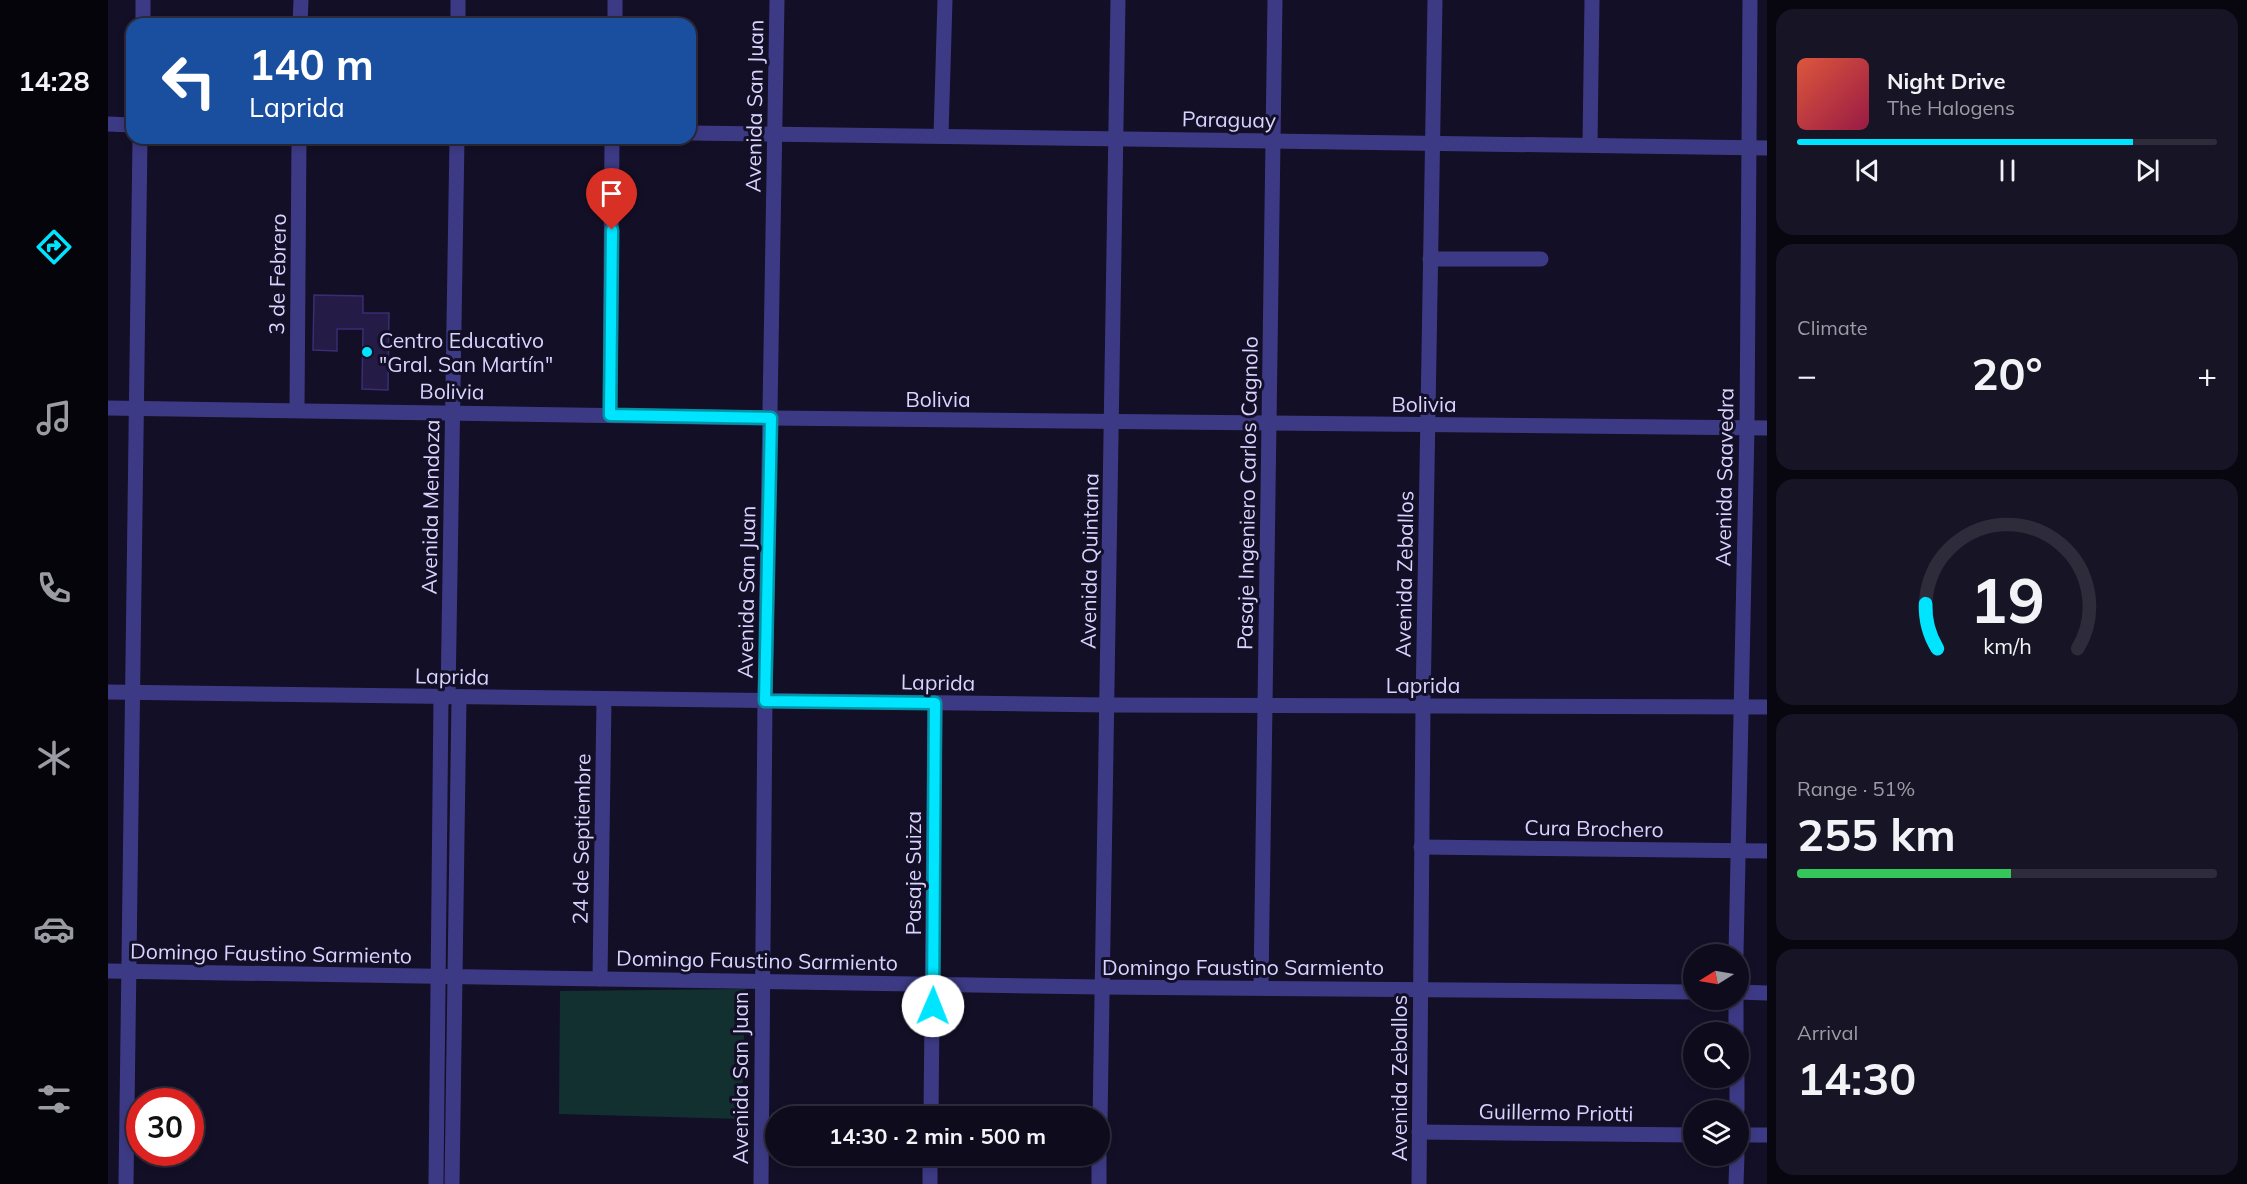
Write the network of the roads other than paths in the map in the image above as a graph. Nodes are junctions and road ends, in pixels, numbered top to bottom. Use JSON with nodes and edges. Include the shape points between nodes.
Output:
{"nodes":[{"id":1,"x":143,"y":0,"type":"edge"},
{"id":2,"x":301,"y":0,"type":"edge"},
{"id":3,"x":458,"y":0,"type":"edge"},
{"id":4,"x":615,"y":0,"type":"edge"},
{"id":5,"x":777,"y":0,"type":"edge"},
{"id":6,"x":945,"y":0,"type":"edge"},
{"id":7,"x":1118,"y":0,"type":"edge"},
{"id":8,"x":1275,"y":0,"type":"edge"},
{"id":9,"x":1435,"y":0,"type":"edge"},
{"id":10,"x":1592,"y":0,"type":"edge"},
{"id":11,"x":1750,"y":0,"type":"edge"},
{"id":12,"x":143,"y":18,"type":"edge"},
{"id":13,"x":300,"y":18,"type":"edge"},
{"id":14,"x":458,"y":18,"type":"edge"},
{"id":15,"x":615,"y":18,"type":"edge"},
{"id":16,"x":108,"y":124,"type":"edge"},
{"id":17,"x":126,"y":124,"type":"edge"},
{"id":18,"x":696,"y":133,"type":"edge"},
{"id":19,"x":775,"y":135,"type":"junction"},
{"id":20,"x":941,"y":135,"type":"junction"},
{"id":21,"x":1116,"y":139,"type":"junction"},
{"id":22,"x":1273,"y":141,"type":"junction"},
{"id":23,"x":1433,"y":142,"type":"junction"},
{"id":24,"x":140,"y":144,"type":"edge"},
{"id":25,"x":299,"y":144,"type":"edge"},
{"id":26,"x":457,"y":144,"type":"edge"},
{"id":27,"x":612,"y":144,"type":"edge"},
{"id":28,"x":1590,"y":144,"type":"junction"},
{"id":29,"x":1748,"y":148,"type":"junction"},
{"id":30,"x":1767,"y":148,"type":"edge"},
{"id":31,"x":1541,"y":259,"type":"dead end"},
{"id":32,"x":1431,"y":260,"type":"junction"},
{"id":33,"x":108,"y":408,"type":"edge"},
{"id":34,"x":138,"y":408,"type":"junction"},
{"id":35,"x":297,"y":410,"type":"junction"},
{"id":36,"x":453,"y":412,"type":"junction"},
{"id":37,"x":610,"y":415,"type":"junction"},
{"id":38,"x":771,"y":418,"type":"junction"},
{"id":39,"x":1113,"y":421,"type":"junction"},
{"id":40,"x":1270,"y":425,"type":"junction"},
{"id":41,"x":1427,"y":425,"type":"junction"},
{"id":42,"x":1747,"y":428,"type":"junction"},
{"id":43,"x":1767,"y":428,"type":"edge"},
{"id":44,"x":108,"y":692,"type":"edge"},
{"id":45,"x":132,"y":692,"type":"junction"},
{"id":46,"x":449,"y":697,"type":"junction"},
{"id":47,"x":604,"y":699,"type":"junction"},
{"id":48,"x":765,"y":701,"type":"junction"},
{"id":49,"x":935,"y":703,"type":"junction"},
{"id":50,"x":1107,"y":705,"type":"junction"},
{"id":51,"x":1264,"y":706,"type":"junction"},
{"id":52,"x":1423,"y":706,"type":"junction"},
{"id":53,"x":1742,"y":706,"type":"junction"},
{"id":54,"x":1767,"y":707,"type":"edge"},
{"id":55,"x":1421,"y":847,"type":"junction"},
{"id":56,"x":1737,"y":851,"type":"junction"},
{"id":57,"x":1767,"y":851,"type":"edge"},
{"id":58,"x":1736,"y":944,"type":"edge"},
{"id":59,"x":108,"y":971,"type":"edge"},
{"id":60,"x":128,"y":971,"type":"junction"},
{"id":61,"x":439,"y":978,"type":"junction"},
{"id":62,"x":455,"y":978,"type":"junction"},
{"id":63,"x":600,"y":979,"type":"junction"},
{"id":64,"x":762,"y":982,"type":"junction"},
{"id":65,"x":934,"y":984,"type":"junction"},
{"id":66,"x":1101,"y":987,"type":"junction"},
{"id":67,"x":1261,"y":987,"type":"junction"},
{"id":68,"x":1420,"y":990,"type":"junction"},
{"id":69,"x":1683,"y":992,"type":"edge"},
{"id":70,"x":1749,"y":992,"type":"edge"},
{"id":71,"x":1767,"y":993,"type":"edge"},
{"id":72,"x":931,"y":1106,"type":"edge"},
{"id":73,"x":1100,"y":1106,"type":"edge"},
{"id":74,"x":1419,"y":1132,"type":"junction"},
{"id":75,"x":1683,"y":1135,"type":"edge"},
{"id":76,"x":1749,"y":1135,"type":"edge"},
{"id":77,"x":1767,"y":1135,"type":"edge"},
{"id":78,"x":930,"y":1166,"type":"edge"},
{"id":79,"x":1099,"y":1166,"type":"edge"},
{"id":80,"x":1737,"y":1166,"type":"edge"},
{"id":81,"x":126,"y":1184,"type":"edge"},
{"id":82,"x":436,"y":1184,"type":"edge"},
{"id":83,"x":452,"y":1184,"type":"edge"},
{"id":84,"x":761,"y":1184,"type":"edge"},
{"id":85,"x":930,"y":1184,"type":"edge"},
{"id":86,"x":1099,"y":1184,"type":"edge"},
{"id":87,"x":1419,"y":1184,"type":"edge"},
{"id":88,"x":1736,"y":1184,"type":"edge"}],
"edges":[{"from":1,"to":12,"type":"street"},
{"from":2,"to":13,"type":"street"},
{"from":3,"to":14,"type":"street"},
{"from":4,"to":15,"type":"street"},
{"from":5,"to":19,"type":"street","name":"Avenida San Juan"},
{"from":6,"to":20,"type":"street"},
{"from":7,"to":21,"type":"street","name":"Avenida Quintana"},
{"from":8,"to":22,"type":"street","name":"Pasaje Ingeniero Carlos Cagnolo"},
{"from":9,"to":23,"type":"street","name":"Avenida Zeballos"},
{"from":10,"to":28,"type":"street"},
{"from":11,"to":29,"type":"street","name":"Avenida Saavedra"},
{"from":16,"to":17,"type":"street"},
{"from":18,"to":19,"type":"street","name":"Paraguay"},
{"from":19,"to":20,"type":"street","name":"Paraguay"},
{"from":19,"to":38,"type":"street","name":"Avenida San Juan"},
{"from":20,"to":21,"type":"street","name":"Paraguay"},
{"from":21,"to":22,"type":"street","name":"Paraguay"},
{"from":21,"to":39,"type":"street","name":"Avenida Quintana"},
{"from":22,"to":23,"type":"street","name":"Paraguay"},
{"from":22,"to":40,"type":"street","name":"Pasaje Ingeniero Carlos Cagnolo"},
{"from":23,"to":28,"type":"street","name":"Paraguay"},
{"from":23,"to":32,"type":"street","name":"Avenida Zeballos"},
{"from":24,"to":34,"type":"street"},
{"from":25,"to":35,"type":"street","name":"3 de Febrero"},
{"from":26,"to":36,"type":"street","name":"Avenida Mendoza"},
{"from":27,"to":37,"type":"street"},
{"from":28,"to":29,"type":"street","name":"Paraguay"},
{"from":29,"to":30,"type":"street","name":"Paraguay"},
{"from":29,"to":42,"type":"street","name":"Avenida Saavedra"},
{"from":31,"to":32,"type":"street"},
{"from":32,"to":41,"type":"street","name":"Avenida Zeballos"},
{"from":33,"to":34,"type":"street","name":"Bolivia"},
{"from":34,"to":35,"type":"street","name":"Bolivia"},
{"from":34,"to":45,"type":"street"},
{"from":35,"to":36,"type":"street","name":"Bolivia"},
{"from":36,"to":37,"type":"street","name":"Bolivia"},
{"from":36,"to":46,"type":"street","name":"Avenida Mendoza"},
{"from":37,"to":38,"type":"street","name":"Bolivia"},
{"from":38,"to":39,"type":"street","name":"Bolivia"},
{"from":38,"to":48,"type":"street","name":"Avenida San Juan"},
{"from":39,"to":40,"type":"street","name":"Bolivia"},
{"from":39,"to":50,"type":"street","name":"Avenida Quintana"},
{"from":40,"to":41,"type":"street","name":"Bolivia"},
{"from":40,"to":51,"type":"street","name":"Pasaje Ingeniero Carlos Cagnolo"},
{"from":41,"to":42,"type":"street","name":"Bolivia"},
{"from":41,"to":52,"type":"street","name":"Avenida Zeballos"},
{"from":42,"to":43,"type":"street","name":"Bolivia"},
{"from":42,"to":53,"type":"street","name":"Avenida Saavedra"},
{"from":44,"to":45,"type":"street","name":"Laprida"},
{"from":45,"to":46,"type":"street","name":"Laprida"},
{"from":45,"to":60,"type":"street"},
{"from":46,"to":47,"type":"street","name":"Laprida"},
{"from":46,"to":61,"type":"street","name":"Avenida Mendoza"},
{"from":46,"to":62,"type":"street","name":"Avenida Mendoza"},
{"from":47,"to":48,"type":"street","name":"Laprida"},
{"from":47,"to":63,"type":"street","name":"24 de Septiembre"},
{"from":48,"to":49,"type":"street","name":"Laprida"},
{"from":48,"to":64,"type":"street","name":"Avenida San Juan"},
{"from":49,"to":50,"type":"street","name":"Laprida"},
{"from":49,"to":65,"type":"street","name":"Pasaje Suiza"},
{"from":50,"to":51,"type":"street","name":"Laprida"},
{"from":50,"to":66,"type":"street","name":"Avenida Quintana"},
{"from":51,"to":52,"type":"street","name":"Laprida"},
{"from":51,"to":67,"type":"street","name":"Pasaje Ingeniero Carlos Cagnolo"},
{"from":52,"to":53,"type":"street","name":"Laprida"},
{"from":52,"to":55,"type":"street","name":"Avenida Zeballos"},
{"from":53,"to":54,"type":"street","name":"Laprida"},
{"from":53,"to":56,"type":"street","name":"Avenida Saavedra"},
{"from":55,"to":56,"type":"street","name":"Cura Brochero"},
{"from":55,"to":68,"type":"street","name":"Avenida Zeballos"},
{"from":56,"to":57,"type":"street","name":"Cura Brochero"},
{"from":56,"to":58,"type":"street","name":"Avenida Saavedra"},
{"from":59,"to":60,"type":"street","name":"Domingo Faustino Sarmiento"},
{"from":60,"to":61,"type":"street","name":"Domingo Faustino Sarmiento"},
{"from":60,"to":81,"type":"street"},
{"from":61,"to":62,"type":"street","name":"Domingo Faustino Sarmiento"},
{"from":61,"to":82,"type":"street","name":"Avenida Mendoza"},
{"from":62,"to":63,"type":"street","name":"Domingo Faustino Sarmiento"},
{"from":62,"to":83,"type":"street","name":"Avenida Mendoza"},
{"from":63,"to":64,"type":"street","name":"Domingo Faustino Sarmiento"},
{"from":64,"to":65,"type":"street","name":"Domingo Faustino Sarmiento"},
{"from":64,"to":84,"type":"street","name":"Avenida San Juan"},
{"from":65,"to":66,"type":"street","name":"Domingo Faustino Sarmiento"},
{"from":65,"to":72,"type":"street","name":"Pasaje Suiza"},
{"from":66,"to":67,"type":"street","name":"Domingo Faustino Sarmiento"},
{"from":66,"to":73,"type":"street","name":"Avenida Quintana"},
{"from":67,"to":68,"type":"street","name":"Domingo Faustino Sarmiento"},
{"from":68,"to":69,"type":"street","name":"Domingo Faustino Sarmiento"},
{"from":68,"to":74,"type":"street","name":"Avenida Zeballos"},
{"from":70,"to":71,"type":"street"},
{"from":74,"to":75,"type":"street","name":"Guillermo Priotti"},
{"from":74,"to":87,"type":"street","name":"Avenida Zeballos"},
{"from":76,"to":77,"type":"street"},
{"from":78,"to":85,"type":"street"},
{"from":79,"to":86,"type":"street"},
{"from":80,"to":88,"type":"street"}]}
